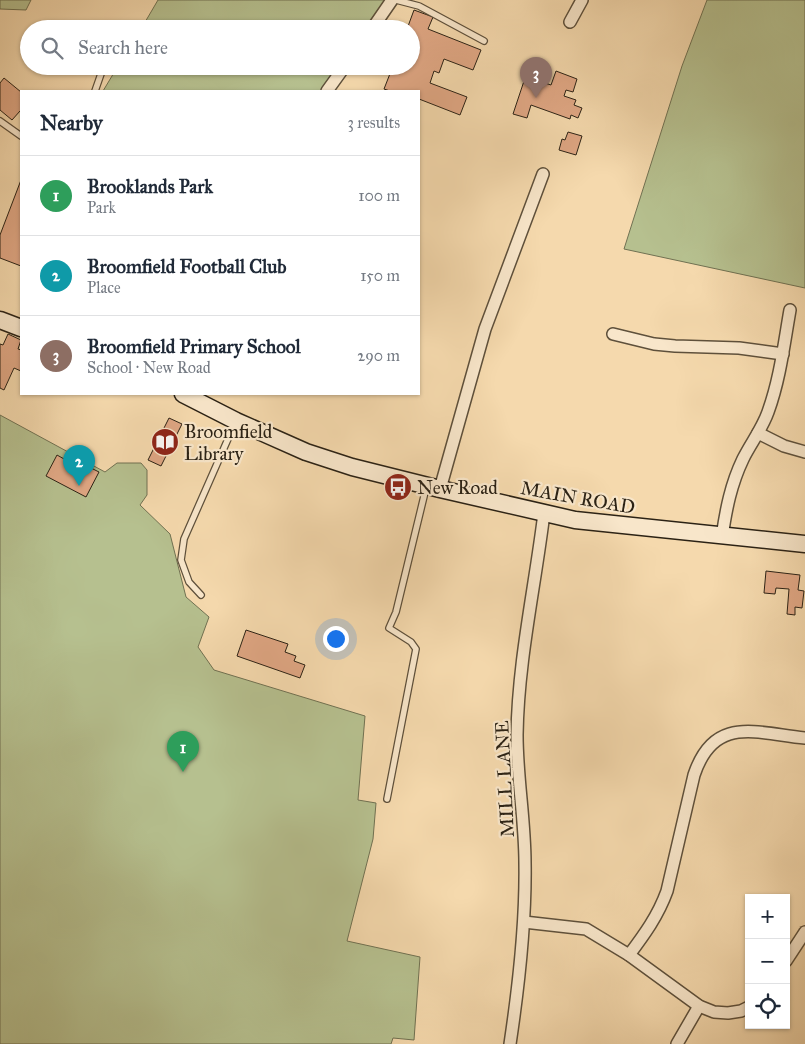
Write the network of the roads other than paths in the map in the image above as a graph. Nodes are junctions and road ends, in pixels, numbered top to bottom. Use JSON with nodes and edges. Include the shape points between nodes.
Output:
{"nodes":[{"id":1,"x":392,"y":0,"type":"edge"},
{"id":2,"x":396,"y":0,"type":"edge"},
{"id":3,"x":582,"y":0,"type":"edge"},
{"id":4,"x":378,"y":20,"type":"edge"},
{"id":5,"x":570,"y":22,"type":"dead end"},
{"id":6,"x":484,"y":41,"type":"dead end"},
{"id":7,"x":101,"y":75,"type":"edge"},
{"id":8,"x":339,"y":75,"type":"edge"},
{"id":9,"x":95,"y":90,"type":"edge"},
{"id":10,"x":328,"y":90,"type":"edge"},
{"id":11,"x":0,"y":121,"type":"edge"},
{"id":12,"x":20,"y":135,"type":"edge"},
{"id":13,"x":543,"y":174,"type":"dead end"},
{"id":14,"x":790,"y":310,"type":"dead end"},
{"id":15,"x":0,"y":320,"type":"edge"},
{"id":16,"x":20,"y":328,"type":"edge"},
{"id":17,"x":613,"y":334,"type":"dead end"},
{"id":18,"x":783,"y":354,"type":"junction"},
{"id":19,"x":184,"y":395,"type":"edge"},
{"id":20,"x":236,"y":421,"type":"junction"},
{"id":21,"x":758,"y":433,"type":"junction"},
{"id":22,"x":805,"y":452,"type":"edge"},
{"id":23,"x":434,"y":488,"type":"junction"},
{"id":24,"x":544,"y":514,"type":"junction"},
{"id":25,"x":722,"y":537,"type":"junction"},
{"id":26,"x":805,"y":544,"type":"edge"},
{"id":27,"x":201,"y":596,"type":"dead end"},
{"id":28,"x":805,"y":738,"type":"edge"},
{"id":29,"x":387,"y":799,"type":"dead end"},
{"id":30,"x":524,"y":922,"type":"junction"},
{"id":31,"x":805,"y":932,"type":"edge"},
{"id":32,"x":629,"y":955,"type":"junction"},
{"id":33,"x":790,"y":955,"type":"edge"},
{"id":34,"x":699,"y":1006,"type":"junction"},
{"id":35,"x":745,"y":1009,"type":"edge"},
{"id":36,"x":510,"y":1044,"type":"edge"},
{"id":37,"x":677,"y":1044,"type":"edge"}],
"edges":[{"from":1,"to":4,"type":"street"},
{"from":2,"to":6,"type":"lane","via":[[419,6]]},
{"from":3,"to":5,"type":"street"},
{"from":7,"to":9,"type":"lane"},
{"from":8,"to":10,"type":"street"},
{"from":11,"to":12,"type":"lane"},
{"from":13,"to":23,"type":"street","via":[[485,329]]},
{"from":14,"to":18,"type":"street"},
{"from":15,"to":16,"type":"main road"},
{"from":17,"to":18,"type":"street","via":[[654,344],[740,348]]},
{"from":18,"to":21,"type":"street","via":[[777,385]]},
{"from":19,"to":20,"type":"main road","name":"MAIN ROAD"},
{"from":20,"to":23,"type":"main road","name":"MAIN ROAD","via":[[328,459]]},
{"from":20,"to":27,"type":"lane","via":[[184,539],[181,560],[189,582]]},
{"from":21,"to":22,"type":"street"},
{"from":21,"to":25,"type":"street","via":[[733,483]]},
{"from":23,"to":24,"type":"main road","name":"MAIN ROAD"},
{"from":23,"to":29,"type":"lane","via":[[389,628],[416,649]]},
{"from":24,"to":25,"type":"main road","name":"MAIN ROAD"},
{"from":24,"to":30,"type":"street","name":"MILL LANE","via":[[517,733],[525,862]]},
{"from":25,"to":26,"type":"main road","name":"MAIN ROAD"},
{"from":28,"to":32,"type":"street","via":[[742,732],[722,736],[705,750],[694,775],[662,908]]},
{"from":30,"to":32,"type":"street","via":[[586,929]]},
{"from":30,"to":36,"type":"street","name":"MILL LANE"},
{"from":31,"to":33,"type":"street"},
{"from":32,"to":34,"type":"street"},
{"from":34,"to":35,"type":"street","via":[[728,1013]]},
{"from":34,"to":37,"type":"street"}]}
